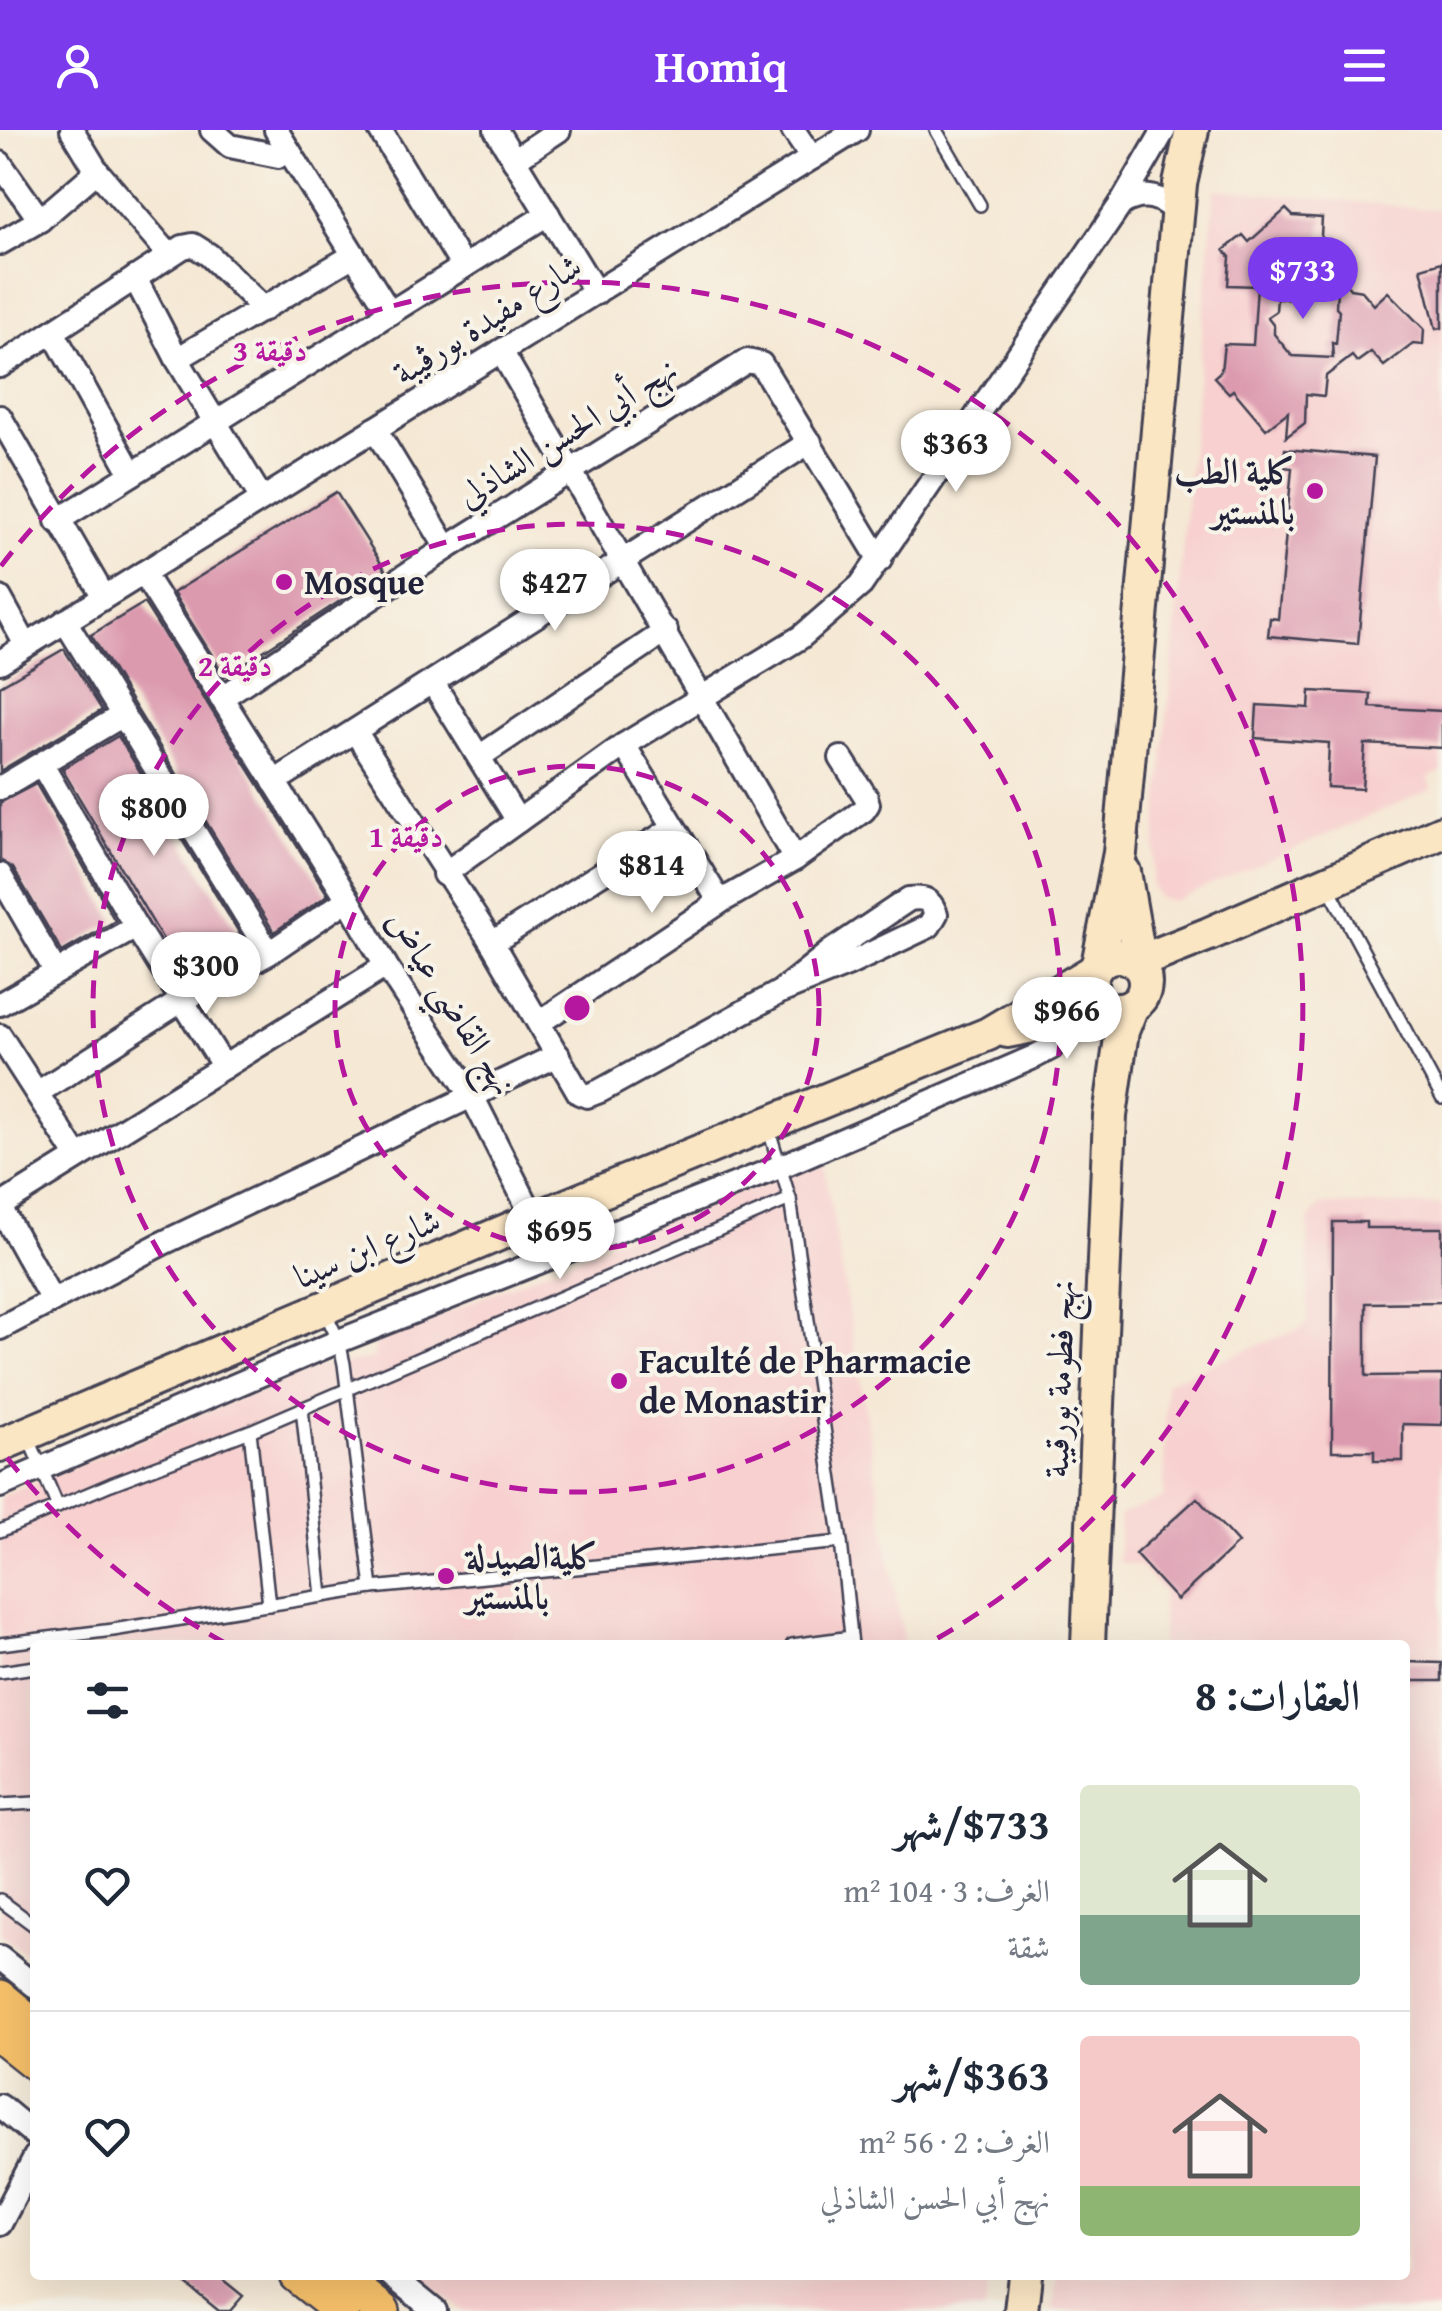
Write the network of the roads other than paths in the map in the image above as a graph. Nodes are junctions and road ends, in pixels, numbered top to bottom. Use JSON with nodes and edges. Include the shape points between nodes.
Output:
{"nodes":[{"id":1,"x":72,"y":130,"type":"edge"},
{"id":2,"x":212,"y":130,"type":"edge"},
{"id":3,"x":276,"y":130,"type":"edge"},
{"id":4,"x":380,"y":130,"type":"edge"},
{"id":5,"x":496,"y":130,"type":"edge"},
{"id":6,"x":560,"y":130,"type":"edge"},
{"id":7,"x":793,"y":130,"type":"edge"},
{"id":8,"x":857,"y":130,"type":"edge"},
{"id":9,"x":936,"y":130,"type":"edge"},
{"id":10,"x":1164,"y":130,"type":"edge"},
{"id":11,"x":1172,"y":130,"type":"edge"},
{"id":12,"x":1192,"y":130,"type":"edge"},
{"id":13,"x":289,"y":150,"type":"junction"},
{"id":14,"x":812,"y":158,"type":"junction"},
{"id":15,"x":514,"y":160,"type":"junction"},
{"id":16,"x":0,"y":163,"type":"edge"},
{"id":17,"x":97,"y":171,"type":"junction"},
{"id":18,"x":1179,"y":200,"type":"junction"},
{"id":19,"x":1120,"y":204,"type":"junction"},
{"id":20,"x":980,"y":205,"type":"dead end"},
{"id":21,"x":548,"y":214,"type":"junction"},
{"id":22,"x":40,"y":220,"type":"junction"},
{"id":23,"x":0,"y":244,"type":"edge"},
{"id":24,"x":169,"y":255,"type":"junction"},
{"id":25,"x":354,"y":255,"type":"junction"},
{"id":26,"x":463,"y":267,"type":"junction"},
{"id":27,"x":135,"y":278,"type":"junction"},
{"id":28,"x":596,"y":293,"type":"junction"},
{"id":29,"x":264,"y":308,"type":"junction"},
{"id":30,"x":390,"y":312,"type":"junction"},
{"id":31,"x":53,"y":332,"type":"junction"},
{"id":32,"x":501,"y":350,"type":"junction"},
{"id":33,"x":177,"y":358,"type":"junction"},
{"id":34,"x":0,"y":366,"type":"edge"},
{"id":35,"x":0,"y":417,"type":"edge"},
{"id":36,"x":216,"y":422,"type":"junction"},
{"id":37,"x":375,"y":429,"type":"junction"},
{"id":38,"x":810,"y":442,"type":"junction"},
{"id":39,"x":572,"y":470,"type":"junction"},
{"id":40,"x":132,"y":474,"type":"junction"},
{"id":41,"x":262,"y":499,"type":"junction"},
{"id":42,"x":57,"y":521,"type":"junction"},
{"id":43,"x":448,"y":548,"type":"junction"},
{"id":44,"x":623,"y":557,"type":"junction"},
{"id":45,"x":880,"y":560,"type":"junction"},
{"id":46,"x":143,"y":573,"type":"junction"},
{"id":47,"x":104,"y":597,"type":"junction"},
{"id":48,"x":0,"y":598,"type":"edge"},
{"id":49,"x":64,"y":622,"type":"junction"},
{"id":50,"x":666,"y":631,"type":"junction"},
{"id":51,"x":26,"y":645,"type":"junction"},
{"id":52,"x":0,"y":662,"type":"edge"},
{"id":53,"x":433,"y":684,"type":"junction"},
{"id":54,"x":703,"y":696,"type":"junction"},
{"id":55,"x":221,"y":698,"type":"junction"},
{"id":56,"x":123,"y":715,"type":"junction"},
{"id":57,"x":355,"y":731,"type":"junction"},
{"id":58,"x":624,"y":744,"type":"junction"},
{"id":59,"x":479,"y":757,"type":"junction"},
{"id":60,"x":840,"y":758,"type":"dead end"},
{"id":61,"x":42,"y":765,"type":"junction"},
{"id":62,"x":274,"y":782,"type":"junction"},
{"id":63,"x":0,"y":788,"type":"edge"},
{"id":64,"x":518,"y":822,"type":"junction"},
{"id":65,"x":674,"y":828,"type":"junction"},
{"id":66,"x":1442,"y":832,"type":"edge"},
{"id":67,"x":795,"y":859,"type":"junction"},
{"id":68,"x":444,"y":874,"type":"junction"},
{"id":69,"x":0,"y":875,"type":"edge"},
{"id":70,"x":1326,"y":884,"type":"junction"},
{"id":71,"x":348,"y":899,"type":"junction"},
{"id":72,"x":720,"y":902,"type":"junction"},
{"id":73,"x":136,"y":928,"type":"junction"},
{"id":74,"x":492,"y":942,"type":"junction"},
{"id":75,"x":268,"y":952,"type":"junction"},
{"id":76,"x":386,"y":966,"type":"junction"},
{"id":77,"x":56,"y":972,"type":"junction"},
{"id":78,"x":1112,"y":989,"type":"junction"},
{"id":79,"x":780,"y":992,"type":"junction"},
{"id":80,"x":181,"y":1001,"type":"junction"},
{"id":81,"x":0,"y":1004,"type":"edge"},
{"id":82,"x":540,"y":1022,"type":"junction"},
{"id":83,"x":988,"y":1034,"type":"junction"},
{"id":84,"x":0,"y":1036,"type":"edge"},
{"id":85,"x":558,"y":1055,"type":"junction"},
{"id":86,"x":224,"y":1067,"type":"junction"},
{"id":87,"x":37,"y":1093,"type":"junction"},
{"id":88,"x":472,"y":1096,"type":"junction"},
{"id":89,"x":1442,"y":1098,"type":"edge"},
{"id":90,"x":766,"y":1123,"type":"junction"},
{"id":91,"x":78,"y":1156,"type":"junction"},
{"id":92,"x":782,"y":1166,"type":"junction"},
{"id":93,"x":790,"y":1198,"type":"junction"},
{"id":94,"x":0,"y":1206,"type":"edge"},
{"id":95,"x":534,"y":1220,"type":"junction"},
{"id":96,"x":52,"y":1300,"type":"junction"},
{"id":97,"x":324,"y":1310,"type":"junction"},
{"id":98,"x":0,"y":1328,"type":"edge"},
{"id":99,"x":339,"y":1341,"type":"junction"},
{"id":100,"x":347,"y":1390,"type":"junction"},
{"id":101,"x":302,"y":1408,"type":"junction"},
{"id":102,"x":250,"y":1431,"type":"junction"},
{"id":103,"x":13,"y":1440,"type":"edge"},
{"id":104,"x":41,"y":1469,"type":"junction"},
{"id":105,"x":0,"y":1486,"type":"edge"},
{"id":106,"x":58,"y":1507,"type":"junction"},
{"id":107,"x":0,"y":1531,"type":"edge"},
{"id":108,"x":840,"y":1542,"type":"junction"},
{"id":109,"x":372,"y":1588,"type":"junction"},
{"id":110,"x":322,"y":1596,"type":"junction"},
{"id":111,"x":268,"y":1605,"type":"junction"},
{"id":112,"x":113,"y":1630,"type":"junction"},
{"id":113,"x":30,"y":1640,"type":"edge"},
{"id":114,"x":32,"y":1640,"type":"edge"},
{"id":115,"x":112,"y":1640,"type":"edge"},
{"id":116,"x":852,"y":1640,"type":"edge"},
{"id":117,"x":1088,"y":1640,"type":"edge"},
{"id":118,"x":0,"y":1644,"type":"edge"},
{"id":119,"x":30,"y":1667,"type":"edge"},
{"id":120,"x":0,"y":1672,"type":"edge"},
{"id":121,"x":30,"y":1803,"type":"edge"},
{"id":122,"x":0,"y":1805,"type":"edge"},
{"id":123,"x":0,"y":1900,"type":"edge"},
{"id":124,"x":30,"y":1922,"type":"edge"},
{"id":125,"x":0,"y":1958,"type":"edge"},
{"id":126,"x":30,"y":1982,"type":"edge"},
{"id":127,"x":0,"y":1998,"type":"edge"},
{"id":128,"x":30,"y":2022,"type":"edge"},
{"id":129,"x":0,"y":2034,"type":"edge"},
{"id":130,"x":30,"y":2058,"type":"edge"},
{"id":131,"x":0,"y":2106,"type":"edge"},
{"id":132,"x":30,"y":2131,"type":"edge"},
{"id":133,"x":30,"y":2167,"type":"edge"},
{"id":134,"x":0,"y":2224,"type":"edge"},
{"id":135,"x":304,"y":2280,"type":"edge"},
{"id":136,"x":344,"y":2280,"type":"edge"},
{"id":137,"x":396,"y":2280,"type":"edge"},
{"id":138,"x":1024,"y":2280,"type":"edge"},
{"id":139,"x":342,"y":2311,"type":"edge"},
{"id":140,"x":382,"y":2311,"type":"edge"},
{"id":141,"x":435,"y":2311,"type":"edge"},
{"id":142,"x":1021,"y":2311,"type":"edge"}],
"edges":[{"from":1,"to":17,"type":"street"},
{"from":2,"to":13,"type":"street","via":[[230,146],[279,156]]},
{"from":3,"to":13,"type":"street"},
{"from":4,"to":26,"type":"street"},
{"from":5,"to":15,"type":"street"},
{"from":6,"to":15,"type":"street"},
{"from":7,"to":14,"type":"street"},
{"from":8,"to":14,"type":"street","name":"شارع مفيدة بورڨيبة"},
{"from":9,"to":20,"type":"lane"},
{"from":10,"to":19,"type":"street"},
{"from":11,"to":18,"type":"main road"},
{"from":12,"to":18,"type":"main road"},
{"from":13,"to":25,"type":"street"},
{"from":14,"to":28,"type":"street","name":"شارع مفيدة بورڨيبة"},
{"from":15,"to":21,"type":"street"},
{"from":16,"to":22,"type":"street"},
{"from":17,"to":22,"type":"street"},
{"from":17,"to":24,"type":"street"},
{"from":18,"to":19,"type":"street","via":[[1134,196]]},
{"from":18,"to":78,"type":"main road","via":[[1120,852],[1136,940]]},
{"from":19,"to":45,"type":"street"},
{"from":21,"to":26,"type":"street"},
{"from":21,"to":28,"type":"street"},
{"from":22,"to":23,"type":"street"},
{"from":24,"to":27,"type":"street"},
{"from":24,"to":29,"type":"street","via":[[201,248]]},
{"from":25,"to":29,"type":"street"},
{"from":25,"to":30,"type":"street"},
{"from":26,"to":30,"type":"street"},
{"from":27,"to":31,"type":"street"},
{"from":27,"to":33,"type":"street"},
{"from":28,"to":32,"type":"street","name":"شارع مفيدة بورڨيبة"},
{"from":29,"to":33,"type":"street"},
{"from":30,"to":36,"type":"street"},
{"from":31,"to":34,"type":"street"},
{"from":31,"to":40,"type":"street"},
{"from":32,"to":37,"type":"street","name":"شارع مفيدة بورڨيبة"},
{"from":32,"to":39,"type":"street"},
{"from":33,"to":36,"type":"street"},
{"from":35,"to":42,"type":"street"},
{"from":36,"to":40,"type":"street"},
{"from":36,"to":41,"type":"street"},
{"from":37,"to":41,"type":"street","name":"شارع مفيدة بورڨيبة"},
{"from":37,"to":43,"type":"street"},
{"from":38,"to":39,"type":"street","name":"نهج أبي الحسن الشاذلي","via":[[761,364],[747,361]]},
{"from":38,"to":44,"type":"street"},
{"from":38,"to":45,"type":"street","name":"نهج أبي الحسن الشاذلي"},
{"from":39,"to":43,"type":"street","name":"نهج أبي الحسن الشاذلي"},
{"from":39,"to":44,"type":"street"},
{"from":40,"to":42,"type":"street"},
{"from":41,"to":46,"type":"street","name":"شارع مفيدة بورڨيبة"},
{"from":42,"to":47,"type":"street"},
{"from":43,"to":55,"type":"street","name":"نهج أبي الحسن الشاذلي"},
{"from":44,"to":50,"type":"street"},
{"from":44,"to":53,"type":"street"},
{"from":45,"to":54,"type":"street","via":[[801,638]]},
{"from":46,"to":47,"type":"street","name":"شارع مفيدة بورڨيبة"},
{"from":46,"to":55,"type":"street","name":"نهج القاضي عياض"},
{"from":47,"to":49,"type":"street","name":"شارع مفيدة بورڨيبة"},
{"from":48,"to":51,"type":"street"},
{"from":49,"to":51,"type":"street","name":"شارع مفيدة بورڨيبة"},
{"from":49,"to":56,"type":"street"},
{"from":50,"to":54,"type":"street"},
{"from":50,"to":59,"type":"street"},
{"from":51,"to":52,"type":"street","name":"شارع مفيدة بورڨيبة"},
{"from":53,"to":57,"type":"street"},
{"from":53,"to":59,"type":"street"},
{"from":54,"to":58,"type":"street"},
{"from":54,"to":67,"type":"street"},
{"from":55,"to":62,"type":"street","name":"نهج القاضي عياض"},
{"from":56,"to":61,"type":"street"},
{"from":56,"to":75,"type":"street"},
{"from":57,"to":62,"type":"street"},
{"from":57,"to":68,"type":"street"},
{"from":58,"to":64,"type":"street"},
{"from":58,"to":65,"type":"street"},
{"from":59,"to":64,"type":"street"},
{"from":60,"to":67,"type":"street","via":[[868,804]]},
{"from":61,"to":63,"type":"street"},
{"from":61,"to":73,"type":"street"},
{"from":62,"to":71,"type":"street","name":"نهج القاضي عياض"},
{"from":64,"to":68,"type":"street"},
{"from":65,"to":72,"type":"street"},
{"from":65,"to":74,"type":"street"},
{"from":66,"to":70,"type":"main road"},
{"from":67,"to":72,"type":"street"},
{"from":68,"to":74,"type":"street"},
{"from":69,"to":77,"type":"street"},
{"from":70,"to":78,"type":"main road","via":[[1209,934],[1161,970]]},
{"from":70,"to":89,"type":"lane"},
{"from":71,"to":75,"type":"street"},
{"from":71,"to":76,"type":"street","name":"نهج القاضي عياض"},
{"from":72,"to":82,"type":"street"},
{"from":73,"to":77,"type":"street"},
{"from":73,"to":80,"type":"street"},
{"from":74,"to":82,"type":"street"},
{"from":75,"to":80,"type":"street"},
{"from":76,"to":86,"type":"street"},
{"from":76,"to":88,"type":"street","name":"نهج القاضي عياض"},
{"from":77,"to":81,"type":"street"},
{"from":78,"to":83,"type":"main road"},
{"from":78,"to":83,"type":"main road"},
{"from":78,"to":92,"type":"street","via":[[1051,1048]]},
{"from":78,"to":117,"type":"main road","name":"نهج فطومة بورقيبة","via":[[1122,1031],[1110,1116]]},
{"from":79,"to":79,"type":"street","via":[[910,898],[931,902],[936,914],[930,926]]},
{"from":79,"to":85,"type":"street","via":[[587,1096]]},
{"from":80,"to":86,"type":"street"},
{"from":80,"to":87,"type":"street"},
{"from":82,"to":85,"type":"street"},
{"from":83,"to":90,"type":"main road","name":"شارع ابن سينا"},
{"from":84,"to":87,"type":"street"},
{"from":85,"to":88,"type":"street"},
{"from":86,"to":91,"type":"street"},
{"from":87,"to":91,"type":"street"},
{"from":88,"to":95,"type":"street","name":"نهج القاضي عياض"},
{"from":88,"to":96,"type":"street"},
{"from":90,"to":92,"type":"lane"},
{"from":90,"to":95,"type":"main road","name":"شارع ابن سينا"},
{"from":91,"to":94,"type":"street"},
{"from":92,"to":93,"type":"lane"},
{"from":92,"to":99,"type":"street"},
{"from":93,"to":100,"type":"lane"},
{"from":93,"to":108,"type":"lane"},
{"from":94,"to":96,"type":"street"},
{"from":95,"to":97,"type":"main road","name":"شارع ابن سينا"},
{"from":96,"to":98,"type":"street"},
{"from":97,"to":99,"type":"lane"},
{"from":97,"to":103,"type":"main road","name":"شارع ابن سينا"},
{"from":99,"to":100,"type":"lane"},
{"from":99,"to":104,"type":"street"},
{"from":100,"to":101,"type":"lane"},
{"from":100,"to":109,"type":"lane"},
{"from":101,"to":102,"type":"lane"},
{"from":101,"to":110,"type":"lane"},
{"from":102,"to":106,"type":"lane"},
{"from":102,"to":111,"type":"lane"},
{"from":103,"to":104,"type":"lane"},
{"from":104,"to":105,"type":"street"},
{"from":104,"to":106,"type":"lane"},
{"from":106,"to":107,"type":"lane"},
{"from":108,"to":109,"type":"lane"},
{"from":108,"to":116,"type":"lane"},
{"from":109,"to":110,"type":"lane"},
{"from":110,"to":111,"type":"lane"},
{"from":111,"to":112,"type":"lane"},
{"from":112,"to":114,"type":"lane"},
{"from":112,"to":115,"type":"lane"},
{"from":113,"to":118,"type":"lane"},
{"from":119,"to":120,"type":"lane"},
{"from":121,"to":122,"type":"lane"},
{"from":123,"to":124,"type":"lane"},
{"from":125,"to":126,"type":"street"},
{"from":127,"to":128,"type":"main road"},
{"from":129,"to":130,"type":"main road"},
{"from":131,"to":132,"type":"street"},
{"from":133,"to":134,"type":"street"},
{"from":135,"to":139,"type":"main road"},
{"from":136,"to":140,"type":"main road"},
{"from":137,"to":141,"type":"street"},
{"from":138,"to":142,"type":"main road"}]}
